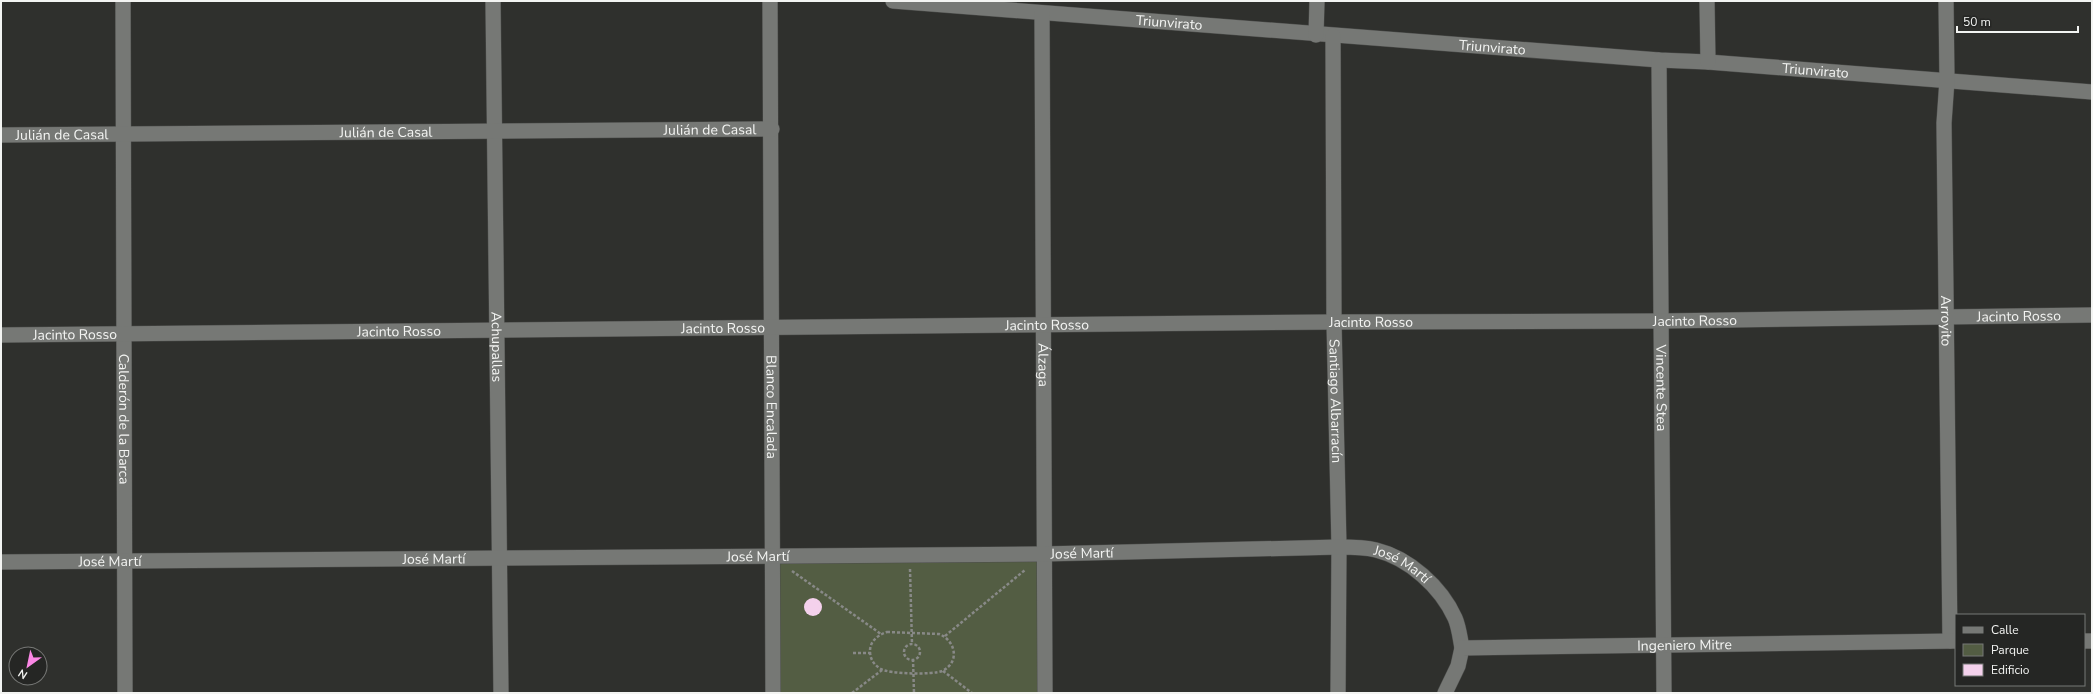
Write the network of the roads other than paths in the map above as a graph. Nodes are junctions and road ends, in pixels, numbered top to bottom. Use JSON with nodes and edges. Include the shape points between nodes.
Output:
{"nodes":[{"id":1,"x":122,"y":1,"type":"edge"},
{"id":2,"x":493,"y":1,"type":"edge"},
{"id":3,"x":770,"y":1,"type":"edge"},
{"id":4,"x":893,"y":1,"type":"edge"},
{"id":5,"x":1317,"y":1,"type":"edge"},
{"id":6,"x":1707,"y":1,"type":"edge"},
{"id":7,"x":1946,"y":1,"type":"edge"},
{"id":8,"x":969,"y":3,"type":"edge"},
{"id":9,"x":1042,"y":13,"type":"junction"},
{"id":10,"x":1316,"y":35,"type":"junction"},
{"id":11,"x":1333,"y":36,"type":"junction"},
{"id":12,"x":1659,"y":60,"type":"junction"},
{"id":13,"x":1708,"y":62,"type":"junction"},
{"id":14,"x":1947,"y":80,"type":"junction"},
{"id":15,"x":2092,"y":92,"type":"edge"},
{"id":16,"x":772,"y":129,"type":"junction"},
{"id":17,"x":495,"y":131,"type":"junction"},
{"id":18,"x":123,"y":134,"type":"junction"},
{"id":19,"x":1,"y":135,"type":"edge"},
{"id":20,"x":2092,"y":315,"type":"edge"},
{"id":21,"x":1946,"y":316,"type":"junction"},
{"id":22,"x":1661,"y":321,"type":"junction"},
{"id":23,"x":1334,"y":322,"type":"junction"},
{"id":24,"x":1044,"y":326,"type":"junction"},
{"id":25,"x":770,"y":328,"type":"junction"},
{"id":26,"x":497,"y":329,"type":"junction"},
{"id":27,"x":123,"y":334,"type":"junction"},
{"id":28,"x":1,"y":335,"type":"edge"},
{"id":29,"x":1339,"y":547,"type":"junction"},
{"id":30,"x":1043,"y":554,"type":"junction"},
{"id":31,"x":499,"y":557,"type":"junction"},
{"id":32,"x":771,"y":557,"type":"junction"},
{"id":33,"x":125,"y":560,"type":"junction"},
{"id":34,"x":1,"y":562,"type":"edge"},
{"id":35,"x":1953,"y":641,"type":"edge"},
{"id":36,"x":1663,"y":646,"type":"junction"},
{"id":37,"x":1462,"y":648,"type":"junction"},
{"id":38,"x":125,"y":693,"type":"edge"},
{"id":39,"x":501,"y":693,"type":"edge"},
{"id":40,"x":773,"y":693,"type":"edge"},
{"id":41,"x":1045,"y":693,"type":"edge"},
{"id":42,"x":1338,"y":693,"type":"edge"},
{"id":43,"x":1445,"y":693,"type":"edge"},
{"id":44,"x":1664,"y":693,"type":"edge"}],
"edges":[{"from":1,"to":18,"type":"street","name":"Calderón de la Barca"},
{"from":2,"to":17,"type":"street","name":"Achupallas"},
{"from":3,"to":16,"type":"street","name":"Blanco Encalada"},
{"from":4,"to":8,"type":"street","name":"Triunvirato"},
{"from":5,"to":10,"type":"street"},
{"from":6,"to":13,"type":"street"},
{"from":7,"to":14,"type":"street","name":"Arroyito"},
{"from":8,"to":9,"type":"street","name":"Triunvirato"},
{"from":9,"to":10,"type":"street","name":"Triunvirato"},
{"from":9,"to":24,"type":"street","name":"Álzaga"},
{"from":10,"to":11,"type":"street","name":"Triunvirato"},
{"from":11,"to":12,"type":"street","name":"Triunvirato"},
{"from":11,"to":23,"type":"street","name":"Santiago Albarracín"},
{"from":12,"to":13,"type":"street","name":"Triunvirato"},
{"from":12,"to":22,"type":"street","name":"Vincente Stea"},
{"from":13,"to":14,"type":"street","name":"Triunvirato"},
{"from":14,"to":15,"type":"street","name":"Triunvirato"},
{"from":14,"to":21,"type":"street","name":"Arroyito","via":[[1944,123]]},
{"from":16,"to":17,"type":"street","name":"Julián de Casal"},
{"from":16,"to":25,"type":"street","name":"Blanco Encalada"},
{"from":17,"to":18,"type":"street","name":"Julián de Casal"},
{"from":17,"to":26,"type":"street","name":"Achupallas"},
{"from":18,"to":19,"type":"street","name":"Julián de Casal"},
{"from":18,"to":27,"type":"street","name":"Calderón de la Barca"},
{"from":20,"to":21,"type":"street","name":"Jacinto Rosso"},
{"from":21,"to":22,"type":"street","name":"Jacinto Rosso"},
{"from":21,"to":35,"type":"street","name":"Arroyito"},
{"from":22,"to":23,"type":"street","name":"Jacinto Rosso"},
{"from":22,"to":36,"type":"street","name":"Vincente Stea"},
{"from":23,"to":24,"type":"street","name":"Jacinto Rosso"},
{"from":23,"to":29,"type":"street","name":"Santiago Albarracín"},
{"from":24,"to":25,"type":"street","name":"Jacinto Rosso"},
{"from":24,"to":30,"type":"street","name":"Álzaga"},
{"from":25,"to":26,"type":"street","name":"Jacinto Rosso"},
{"from":25,"to":32,"type":"street","name":"Blanco Encalada"},
{"from":26,"to":27,"type":"street","name":"Jacinto Rosso"},
{"from":26,"to":31,"type":"street","name":"Achupallas"},
{"from":27,"to":28,"type":"street","name":"Jacinto Rosso"},
{"from":27,"to":33,"type":"street","name":"Calderón de la Barca"},
{"from":29,"to":30,"type":"street","name":"José Martí"},
{"from":29,"to":37,"type":"street","name":"José Martí","via":[[1375,549],[1411,565],[1428,580],[1456,618]]},
{"from":29,"to":42,"type":"street","name":"Santiago Albarracín"},
{"from":30,"to":32,"type":"street","name":"José Martí"},
{"from":30,"to":41,"type":"street","name":"Álzaga"},
{"from":31,"to":32,"type":"street","name":"José Martí"},
{"from":31,"to":33,"type":"street","name":"José Martí"},
{"from":31,"to":39,"type":"street","name":"Achupallas"},
{"from":32,"to":40,"type":"street","name":"Blanco Encalada"},
{"from":33,"to":34,"type":"street","name":"José Martí"},
{"from":33,"to":38,"type":"street","name":"Calderón de la Barca"},
{"from":35,"to":36,"type":"street","name":"Ingeniero Mitre"},
{"from":36,"to":37,"type":"street","name":"Ingeniero Mitre"},
{"from":36,"to":44,"type":"street","name":"Vincente Stea"},
{"from":37,"to":43,"type":"street","via":[[1458,666]]}]}
